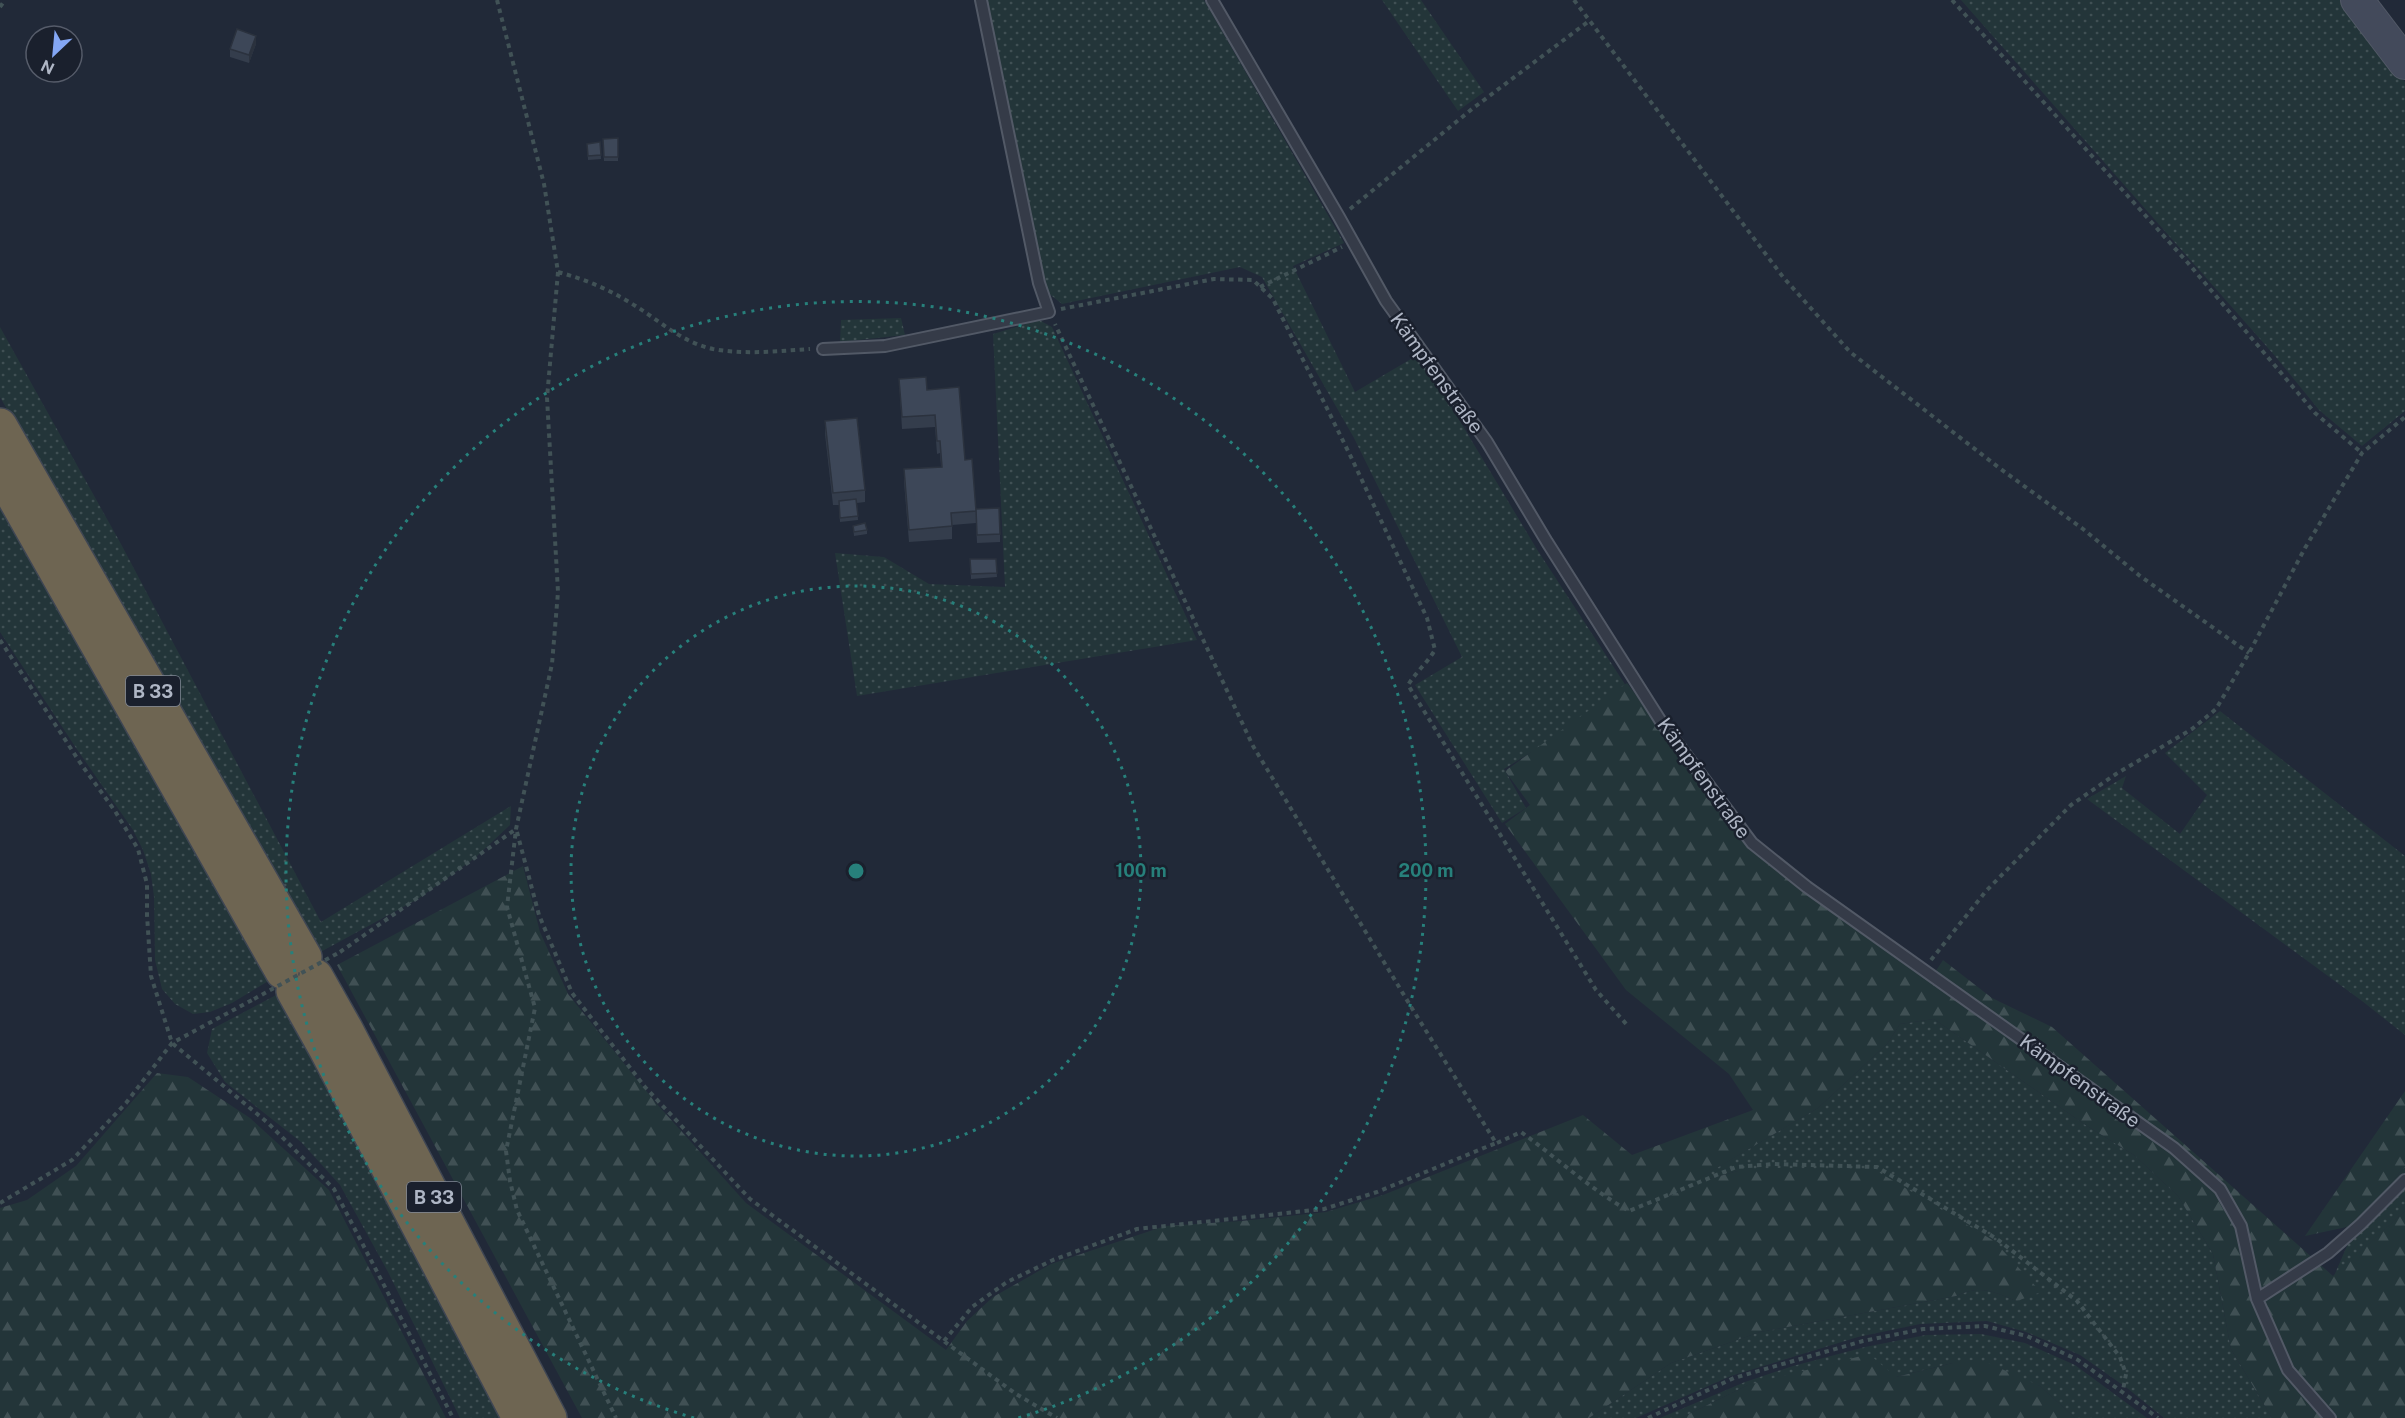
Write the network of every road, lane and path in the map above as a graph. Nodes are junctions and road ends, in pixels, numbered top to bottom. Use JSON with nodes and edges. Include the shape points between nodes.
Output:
{"nodes":[{"id":1,"x":5,"y":0,"type":"edge"},
{"id":2,"x":497,"y":0,"type":"edge"},
{"id":3,"x":981,"y":0,"type":"edge"},
{"id":4,"x":1212,"y":0,"type":"edge"},
{"id":5,"x":1574,"y":0,"type":"edge"},
{"id":6,"x":1952,"y":0,"type":"edge"},
{"id":7,"x":2356,"y":0,"type":"edge"},
{"id":8,"x":0,"y":8,"type":"edge"},
{"id":9,"x":1589,"y":21,"type":"junction"},
{"id":10,"x":2405,"y":63,"type":"edge"},
{"id":11,"x":1339,"y":217,"type":"junction"},
{"id":12,"x":1353,"y":242,"type":"junction"},
{"id":13,"x":558,"y":272,"type":"junction"},
{"id":14,"x":1260,"y":287,"type":"junction"},
{"id":15,"x":1049,"y":312,"type":"junction"},
{"id":16,"x":823,"y":349,"type":"joint"},
{"id":17,"x":2405,"y":417,"type":"edge"},
{"id":18,"x":0,"y":425,"type":"edge"},
{"id":19,"x":2362,"y":453,"type":"junction"},
{"id":20,"x":0,"y":473,"type":"edge"},
{"id":21,"x":0,"y":640,"type":"edge"},
{"id":22,"x":2249,"y":652,"type":"junction"},
{"id":23,"x":516,"y":829,"type":"junction"},
{"id":24,"x":1924,"y":969,"type":"junction"},
{"id":25,"x":299,"y":974,"type":"junction"},
{"id":26,"x":1628,"y":1026,"type":"dead end"},
{"id":27,"x":172,"y":1043,"type":"junction"},
{"id":28,"x":1496,"y":1143,"type":"junction"},
{"id":29,"x":2405,"y":1180,"type":"edge"},
{"id":30,"x":0,"y":1203,"type":"edge"},
{"id":31,"x":2257,"y":1299,"type":"junction"},
{"id":32,"x":944,"y":1341,"type":"junction"},
{"id":33,"x":2123,"y":1390,"type":"junction"},
{"id":34,"x":453,"y":1418,"type":"edge"},
{"id":35,"x":519,"y":1418,"type":"edge"},
{"id":36,"x":550,"y":1418,"type":"edge"},
{"id":37,"x":616,"y":1418,"type":"edge"},
{"id":38,"x":1058,"y":1418,"type":"edge"},
{"id":39,"x":1648,"y":1418,"type":"edge"},
{"id":40,"x":2158,"y":1418,"type":"edge"},
{"id":41,"x":2330,"y":1418,"type":"edge"}],
"edges":[{"from":1,"to":8,"type":"path"},
{"from":2,"to":13,"type":"path","via":[[544,184]]},
{"from":3,"to":15,"type":"lane","via":[[1039,283]]},
{"from":4,"to":11,"type":"lane","name":"Kämpfenstraße"},
{"from":5,"to":9,"type":"path"},
{"from":6,"to":19,"type":"path","via":[[2188,263],[2314,413]]},
{"from":7,"to":10,"type":"street"},
{"from":9,"to":11,"type":"path"},
{"from":9,"to":22,"type":"path","via":[[1783,277],[1850,352],[2140,576]]},
{"from":11,"to":12,"type":"lane","name":"Kämpfenstraße"},
{"from":12,"to":14,"type":"path"},
{"from":12,"to":24,"type":"lane","name":"Kämpfenstraße","via":[[1386,301],[1487,442],[1660,720],[1752,843]]},
{"from":13,"to":16,"type":"path","via":[[592,281],[674,333],[712,348],[751,352]]},
{"from":13,"to":23,"type":"path","via":[[547,398],[557,602],[552,664]]},
{"from":14,"to":15,"type":"path","via":[[1253,280],[1214,279]]},
{"from":14,"to":26,"type":"path","via":[[1273,299],[1427,618],[1435,650],[1408,685],[1596,990]]},
{"from":15,"to":16,"type":"lane","via":[[885,346]]},
{"from":15,"to":28,"type":"path","via":[[1253,746]]},
{"from":17,"to":19,"type":"path"},
{"from":18,"to":25,"type":"highway","number":"B 33"},
{"from":19,"to":22,"type":"path"},
{"from":20,"to":25,"type":"highway","number":"B 33"},
{"from":21,"to":27,"type":"path","via":[[138,849],[147,884],[151,976]]},
{"from":22,"to":24,"type":"path","via":[[2216,709],[2192,729],[2072,805],[1986,891]]},
{"from":23,"to":27,"type":"path","bridge":true,"via":[[340,952]]},
{"from":23,"to":32,"type":"path","via":[[539,915],[572,993],[645,1087],[750,1198]]},
{"from":23,"to":37,"type":"path","via":[[507,907],[535,1008],[507,1151],[510,1181],[517,1210]]},
{"from":24,"to":31,"type":"lane","name":"Kämpfenstraße","via":[[2174,1148],[2220,1189],[2241,1226]]},
{"from":25,"to":35,"type":"highway","number":"B 33","via":[[326,1050]]},
{"from":25,"to":36,"type":"highway","number":"B 33","via":[[346,1029]]},
{"from":27,"to":30,"type":"path","via":[[126,1103],[72,1160]]},
{"from":27,"to":34,"type":"path","via":[[268,1123],[334,1189]]},
{"from":28,"to":32,"type":"path","via":[[1377,1192],[1324,1209],[1137,1229],[1053,1260],[1007,1282],[972,1307]]},
{"from":28,"to":33,"type":"path","via":[[1521,1132],[1604,1197],[1629,1211],[1736,1167],[1877,1167],[1997,1239],[2077,1301],[2120,1357],[2126,1374]]},
{"from":29,"to":31,"type":"lane","via":[[2328,1253]]},
{"from":31,"to":41,"type":"lane","name":"Kämpfenstraße","via":[[2288,1370]]},
{"from":32,"to":38,"type":"path","via":[[1016,1394]]},
{"from":33,"to":39,"type":"path","via":[[2078,1360],[2027,1336],[1985,1326],[1923,1329],[1863,1341],[1734,1378]]},
{"from":33,"to":40,"type":"path"}]}
